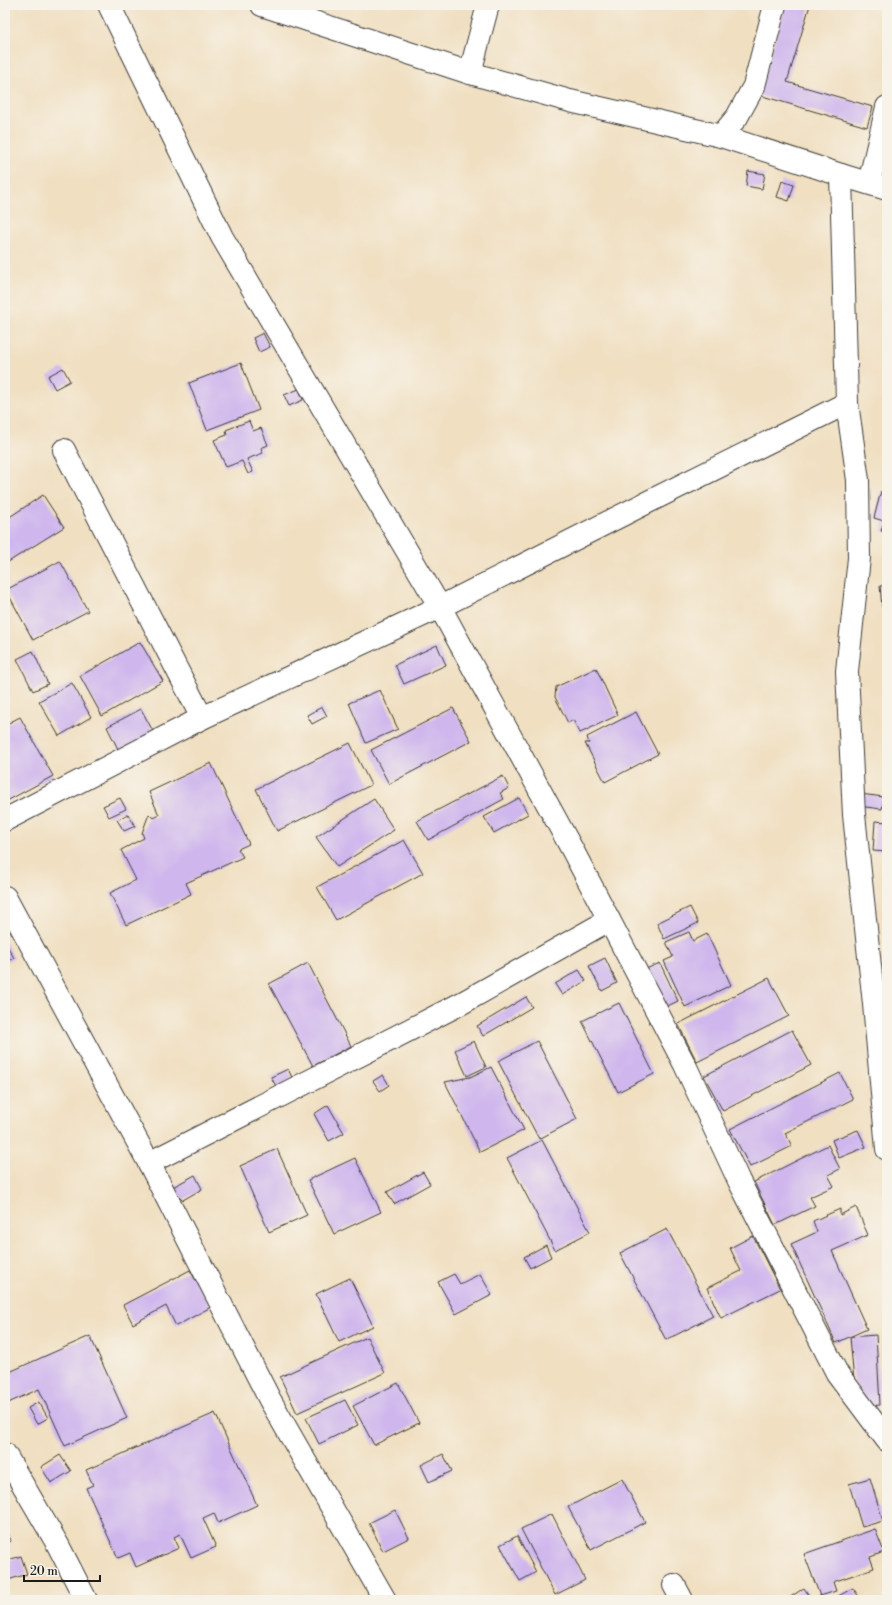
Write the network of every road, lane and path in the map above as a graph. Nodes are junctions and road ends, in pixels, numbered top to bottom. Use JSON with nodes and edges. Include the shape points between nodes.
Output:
{"nodes":[{"id":1,"x":109,"y":5,"type":"edge"},
{"id":2,"x":262,"y":5,"type":"edge"},
{"id":3,"x":488,"y":5,"type":"edge"},
{"id":4,"x":774,"y":5,"type":"edge"},
{"id":5,"x":470,"y":73,"type":"junction"},
{"id":6,"x":887,"y":107,"type":"edge"},
{"id":7,"x":721,"y":136,"type":"junction"},
{"id":8,"x":841,"y":175,"type":"junction"},
{"id":9,"x":878,"y":186,"type":"edge"},
{"id":10,"x":847,"y":403,"type":"junction"},
{"id":11,"x":64,"y":450,"type":"dead end"},
{"id":12,"x":440,"y":607,"type":"junction"},
{"id":13,"x":202,"y":718,"type":"junction"},
{"id":14,"x":5,"y":820,"type":"edge"},
{"id":15,"x":5,"y":897,"type":"edge"},
{"id":16,"x":609,"y":920,"type":"junction"},
{"id":17,"x":881,"y":1000,"type":"edge"},
{"id":18,"x":887,"y":1149,"type":"edge"},
{"id":19,"x":149,"y":1163,"type":"junction"},
{"id":20,"x":887,"y":1440,"type":"edge"},
{"id":21,"x":5,"y":1454,"type":"edge"},
{"id":22,"x":86,"y":1600,"type":"edge"},
{"id":23,"x":386,"y":1600,"type":"edge"}],
"edges":[{"from":1,"to":12,"type":"street","via":[[222,238]]},
{"from":2,"to":5,"type":"street"},
{"from":3,"to":5,"type":"street"},
{"from":4,"to":7,"type":"street","via":[[754,86],[737,117]]},
{"from":5,"to":7,"type":"street","via":[[570,101]]},
{"from":6,"to":9,"type":"street"},
{"from":7,"to":8,"type":"street"},
{"from":8,"to":9,"type":"street"},
{"from":8,"to":10,"type":"street"},
{"from":10,"to":12,"type":"street"},
{"from":10,"to":17,"type":"street","via":[[858,480],[859,558],[847,671],[854,815]]},
{"from":11,"to":13,"type":"street"},
{"from":12,"to":13,"type":"street"},
{"from":12,"to":16,"type":"street"},
{"from":13,"to":14,"type":"street"},
{"from":15,"to":19,"type":"street"},
{"from":16,"to":19,"type":"street","via":[[456,1006]]},
{"from":16,"to":20,"type":"street","via":[[685,1065],[739,1181],[833,1367]]},
{"from":17,"to":18,"type":"street"},
{"from":19,"to":23,"type":"street","via":[[270,1400]]},
{"from":21,"to":22,"type":"street","via":[[58,1545]]}]}
